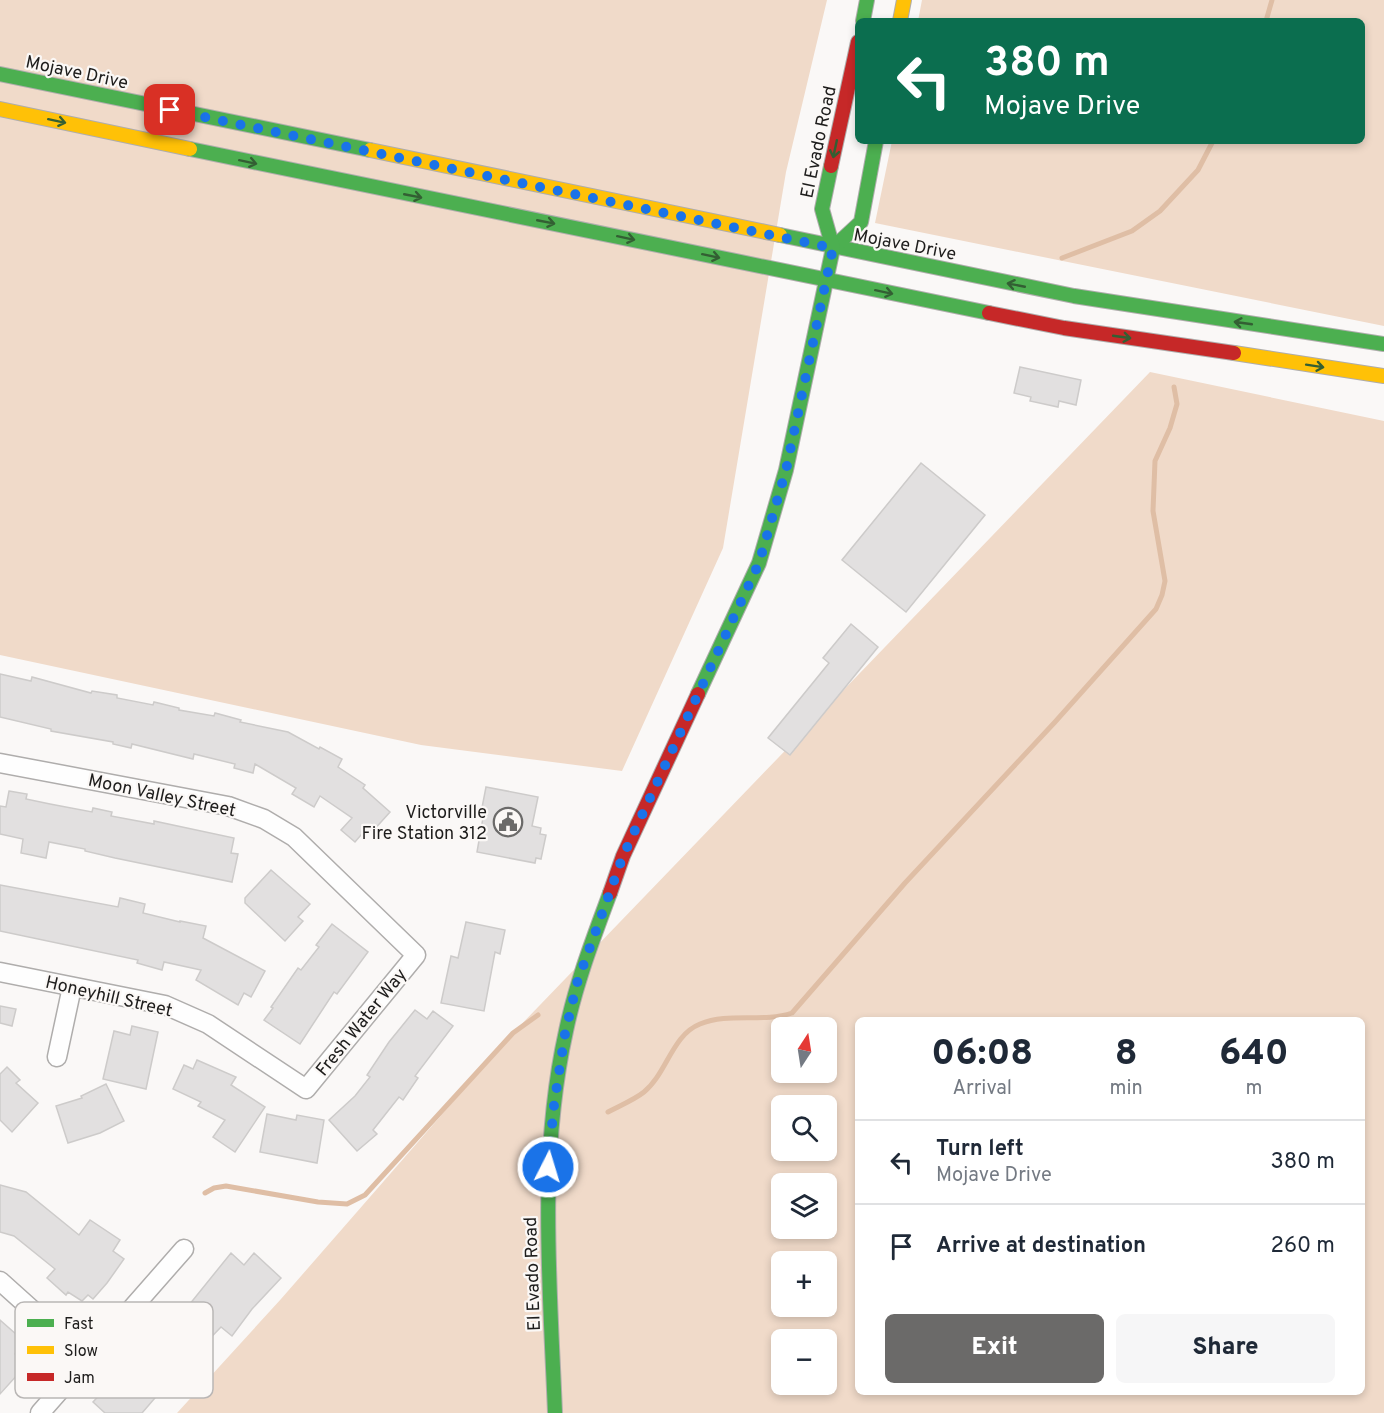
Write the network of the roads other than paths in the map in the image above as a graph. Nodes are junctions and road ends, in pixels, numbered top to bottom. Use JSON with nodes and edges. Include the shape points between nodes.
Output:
{"nodes":[{"id":1,"x":867,"y":0,"type":"edge"},
{"id":2,"x":904,"y":0,"type":"edge"},
{"id":3,"x":863,"y":18,"type":"edge"},
{"id":4,"x":901,"y":18,"type":"edge"},
{"id":5,"x":855,"y":56,"type":"edge"},
{"id":6,"x":0,"y":74,"type":"edge"},
{"id":7,"x":0,"y":109,"type":"edge"},
{"id":8,"x":875,"y":144,"type":"edge"},
{"id":9,"x":497,"y":195,"type":"junction"},
{"id":10,"x":833,"y":248,"type":"junction"},
{"id":11,"x":828,"y":273,"type":"junction"},
{"id":12,"x":1384,"y":344,"type":"edge"},
{"id":13,"x":1384,"y":376,"type":"edge"},
{"id":14,"x":0,"y":763,"type":"edge"},
{"id":15,"x":416,"y":955,"type":"joint"},
{"id":16,"x":0,"y":972,"type":"edge"},
{"id":17,"x":72,"y":987,"type":"junction"},
{"id":18,"x":57,"y":1057,"type":"dead end"},
{"id":19,"x":306,"y":1089,"type":"joint"},
{"id":20,"x":183,"y":1249,"type":"dead end"},
{"id":21,"x":0,"y":1281,"type":"edge"},
{"id":22,"x":23,"y":1302,"type":"edge"},
{"id":23,"x":138,"y":1302,"type":"edge"},
{"id":24,"x":54,"y":1398,"type":"edge"},
{"id":25,"x":40,"y":1413,"type":"edge"},
{"id":26,"x":555,"y":1413,"type":"edge"}],
"edges":[{"from":1,"to":3,"type":"main road"},
{"from":2,"to":4,"type":"main road"},
{"from":5,"to":10,"type":"main road","name":"El Evado Road","one_way":true,"via":[[822,209]]},
{"from":6,"to":9,"type":"main road","name":"Mojave Drive"},
{"from":7,"to":9,"type":"main road","name":"Mojave Drive","one_way":true,"via":[[355,184]]},
{"from":8,"to":10,"type":"main road","via":[[861,222]]},
{"from":9,"to":10,"type":"main road","name":"Mojave Drive"},
{"from":9,"to":11,"type":"main road","name":"Mojave Drive","one_way":true},
{"from":10,"to":11,"type":"main road","name":"El Evado Road"},
{"from":12,"to":10,"type":"main road","name":"Mojave Drive","one_way":true,"via":[[1074,296]]},
{"from":11,"to":13,"type":"main road","name":"Mojave Drive","one_way":true,"via":[[1064,328]]},
{"from":11,"to":26,"type":"main road","name":"El Evado Road","via":[[786,470],[759,563],[623,856],[577,983],[559,1069],[548,1167]]},
{"from":14,"to":15,"type":"street","name":"Moon Valley Street","via":[[228,806],[264,819],[294,837]]},
{"from":15,"to":19,"type":"street","name":"Fresh Water Way"},
{"from":16,"to":17,"type":"street","name":"Honeyhill Street"},
{"from":17,"to":18,"type":"street"},
{"from":17,"to":19,"type":"street","name":"Honeyhill Street","via":[[165,1005],[198,1019]]},
{"from":20,"to":23,"type":"street"},
{"from":21,"to":22,"type":"street"},
{"from":24,"to":25,"type":"street"}]}
